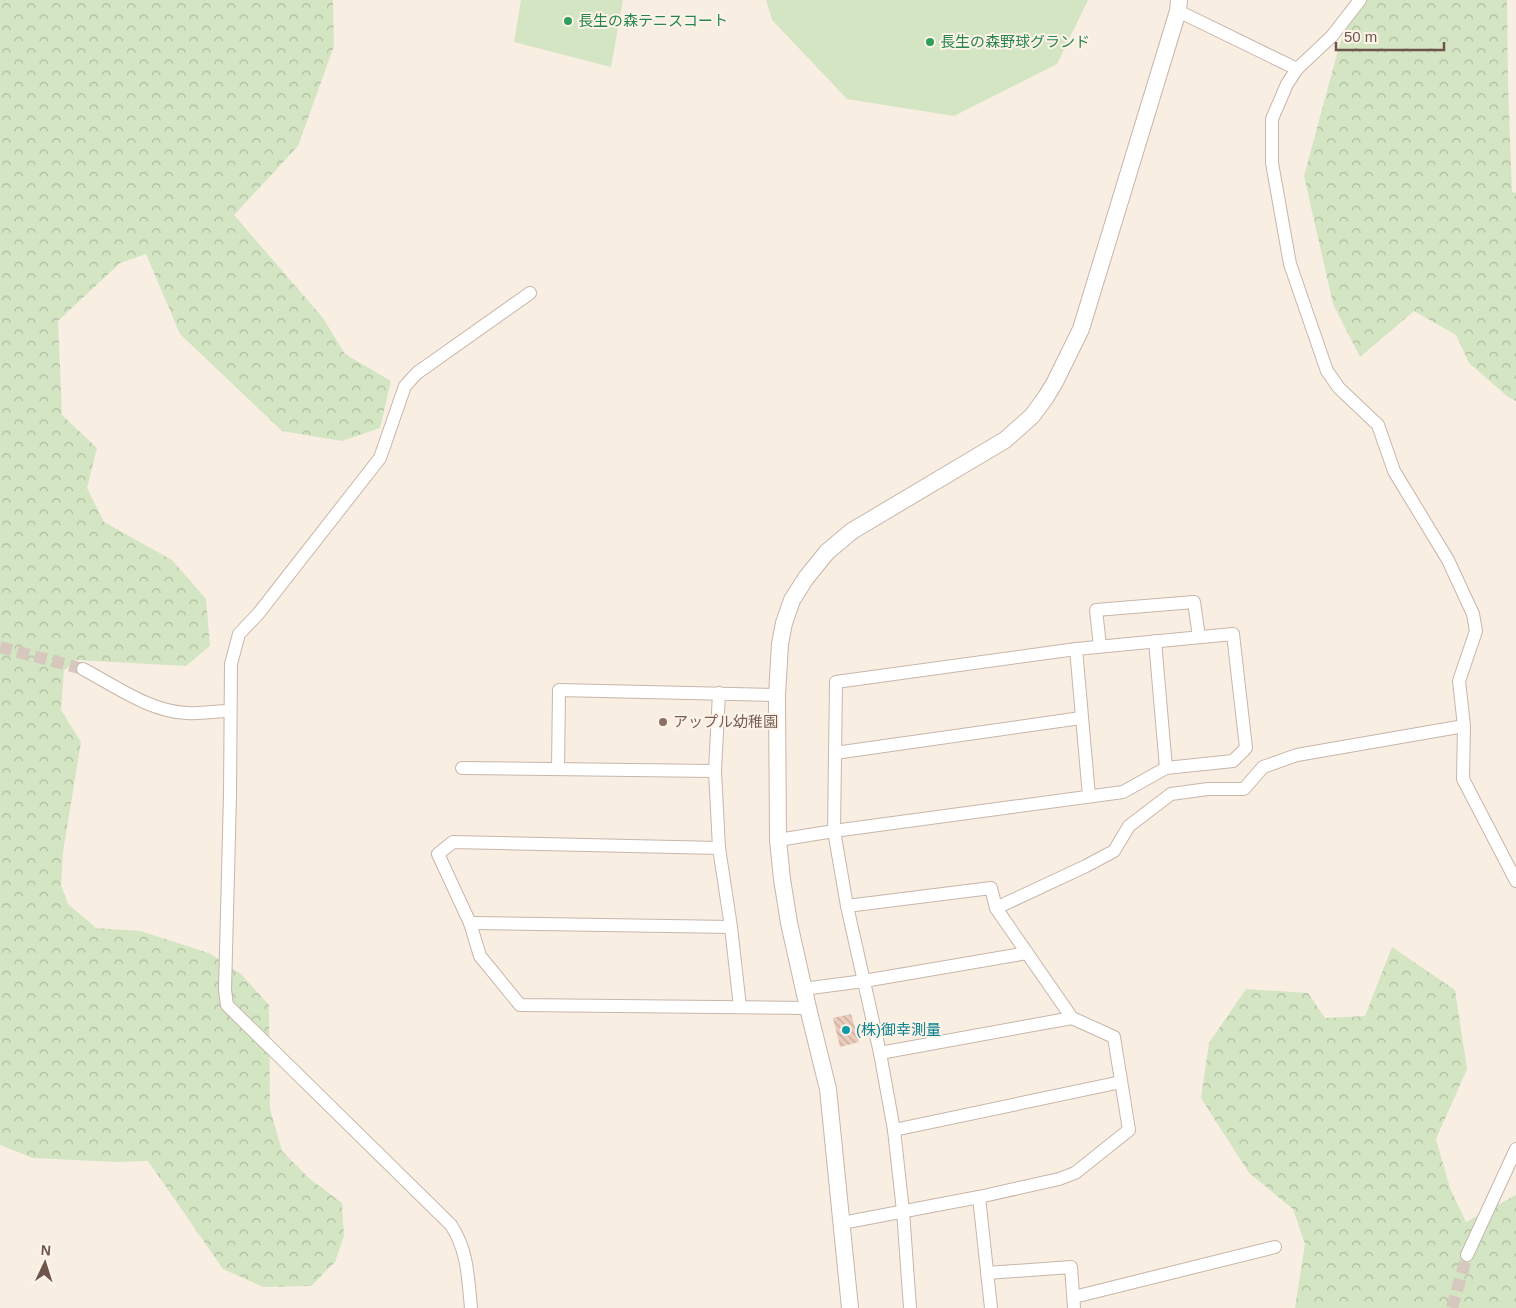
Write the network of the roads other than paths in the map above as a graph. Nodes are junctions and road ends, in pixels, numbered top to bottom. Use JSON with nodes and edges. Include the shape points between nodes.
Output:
{"nodes":[{"id":1,"x":1360,"y":0,"type":"edge"},
{"id":2,"x":1179,"y":5,"type":"edge"},
{"id":3,"x":1297,"y":69,"type":"junction"},
{"id":4,"x":530,"y":293,"type":"dead end"},
{"id":5,"x":1199,"y":637,"type":"junction"},
{"id":6,"x":1156,"y":641,"type":"junction"},
{"id":7,"x":1100,"y":646,"type":"junction"},
{"id":8,"x":1076,"y":649,"type":"junction"},
{"id":9,"x":83,"y":670,"type":"tunnel mouth"},
{"id":10,"x":719,"y":693,"type":"junction"},
{"id":11,"x":777,"y":695,"type":"junction"},
{"id":12,"x":230,"y":711,"type":"junction"},
{"id":13,"x":1081,"y":718,"type":"junction"},
{"id":14,"x":1464,"y":726,"type":"junction"},
{"id":15,"x":835,"y":753,"type":"junction"},
{"id":16,"x":462,"y":768,"type":"dead end"},
{"id":17,"x":1166,"y":768,"type":"junction"},
{"id":18,"x":558,"y":769,"type":"junction"},
{"id":19,"x":715,"y":770,"type":"junction"},
{"id":20,"x":1089,"y":796,"type":"junction"},
{"id":21,"x":834,"y":831,"type":"junction"},
{"id":22,"x":778,"y":840,"type":"junction"},
{"id":23,"x":719,"y":848,"type":"junction"},
{"id":24,"x":1516,"y":881,"type":"edge"},
{"id":25,"x":847,"y":906,"type":"junction"},
{"id":26,"x":996,"y":908,"type":"junction"},
{"id":27,"x":470,"y":923,"type":"junction"},
{"id":28,"x":732,"y":928,"type":"junction"},
{"id":29,"x":1027,"y":953,"type":"junction"},
{"id":30,"x":864,"y":981,"type":"junction"},
{"id":31,"x":804,"y":989,"type":"junction"},
{"id":32,"x":740,"y":1007,"type":"junction"},
{"id":33,"x":808,"y":1008,"type":"junction"},
{"id":34,"x":1072,"y":1018,"type":"junction"},
{"id":35,"x":880,"y":1053,"type":"junction"},
{"id":36,"x":1121,"y":1082,"type":"junction"},
{"id":37,"x":894,"y":1130,"type":"junction"},
{"id":38,"x":1516,"y":1149,"type":"edge"},
{"id":39,"x":979,"y":1197,"type":"junction"},
{"id":40,"x":903,"y":1211,"type":"junction"},
{"id":41,"x":842,"y":1223,"type":"junction"},
{"id":42,"x":1275,"y":1247,"type":"dead end"},
{"id":43,"x":1467,"y":1255,"type":"tunnel mouth"},
{"id":44,"x":986,"y":1273,"type":"junction"},
{"id":45,"x":1074,"y":1303,"type":"edge"},
{"id":46,"x":471,"y":1308,"type":"edge"},
{"id":47,"x":850,"y":1308,"type":"edge"},
{"id":48,"x":910,"y":1308,"type":"edge"},
{"id":49,"x":990,"y":1308,"type":"edge"}],
"edges":[{"from":1,"to":3,"type":"street","via":[[1332,36]]},
{"from":2,"to":3,"type":"street"},
{"from":2,"to":11,"type":"street","via":[[1081,329],[1055,382],[1032,416],[1005,440],[852,531],[827,552],[792,600],[780,644]]},
{"from":3,"to":14,"type":"street","via":[[1272,119],[1272,163],[1290,264],[1327,371],[1339,388],[1378,425],[1394,471],[1448,560],[1473,614],[1476,631],[1459,681]]},
{"from":4,"to":12,"type":"street","via":[[417,373],[405,386],[380,458],[239,634],[231,664]]},
{"from":5,"to":6,"type":"street"},
{"from":5,"to":7,"type":"street","via":[[1194,602],[1096,610]]},
{"from":5,"to":17,"type":"street","via":[[1233,634],[1246,748],[1232,761]]},
{"from":6,"to":7,"type":"street"},
{"from":6,"to":17,"type":"street"},
{"from":7,"to":8,"type":"street"},
{"from":8,"to":13,"type":"street"},
{"from":8,"to":15,"type":"street","via":[[836,682]]},
{"from":9,"to":12,"type":"street","via":[[169,710],[187,713]]},
{"from":10,"to":11,"type":"street"},
{"from":10,"to":18,"type":"street","via":[[559,690]]},
{"from":10,"to":19,"type":"street"},
{"from":11,"to":22,"type":"street"},
{"from":12,"to":46,"type":"street","via":[[225,990],[228,1005],[451,1225],[466,1259]]},
{"from":13,"to":15,"type":"street"},
{"from":13,"to":20,"type":"street"},
{"from":14,"to":24,"type":"street","via":[[1463,779]]},
{"from":14,"to":26,"type":"street","via":[[1297,755],[1263,767],[1244,789],[1171,794],[1129,826],[1114,851]]},
{"from":15,"to":21,"type":"street"},
{"from":16,"to":18,"type":"street"},
{"from":17,"to":20,"type":"street","via":[[1123,792]]},
{"from":18,"to":19,"type":"street"},
{"from":19,"to":23,"type":"street"},
{"from":20,"to":21,"type":"street"},
{"from":21,"to":22,"type":"street"},
{"from":21,"to":25,"type":"street"},
{"from":22,"to":31,"type":"street","via":[[789,923]]},
{"from":23,"to":27,"type":"street","via":[[453,842],[438,854]]},
{"from":23,"to":28,"type":"street"},
{"from":25,"to":26,"type":"street","via":[[991,888]]},
{"from":25,"to":30,"type":"street"},
{"from":26,"to":29,"type":"street"},
{"from":27,"to":28,"type":"street"},
{"from":27,"to":32,"type":"street","via":[[480,956],[520,1005]]},
{"from":28,"to":32,"type":"street"},
{"from":29,"to":30,"type":"street"},
{"from":29,"to":34,"type":"street"},
{"from":30,"to":31,"type":"street"},
{"from":30,"to":35,"type":"street"},
{"from":31,"to":33,"type":"street"},
{"from":32,"to":33,"type":"street"},
{"from":33,"to":41,"type":"street","via":[[828,1089]]},
{"from":34,"to":35,"type":"street"},
{"from":34,"to":36,"type":"street","via":[[1114,1037]]},
{"from":35,"to":37,"type":"street"},
{"from":36,"to":37,"type":"street"},
{"from":36,"to":39,"type":"street","via":[[1130,1130],[1075,1173]]},
{"from":37,"to":40,"type":"street"},
{"from":38,"to":43,"type":"street"},
{"from":39,"to":40,"type":"street"},
{"from":39,"to":44,"type":"street"},
{"from":40,"to":41,"type":"street"},
{"from":40,"to":48,"type":"street"},
{"from":41,"to":47,"type":"street"},
{"from":42,"to":45,"type":"street"},
{"from":44,"to":45,"type":"street","via":[[1071,1267]]},
{"from":44,"to":49,"type":"street"}]}
